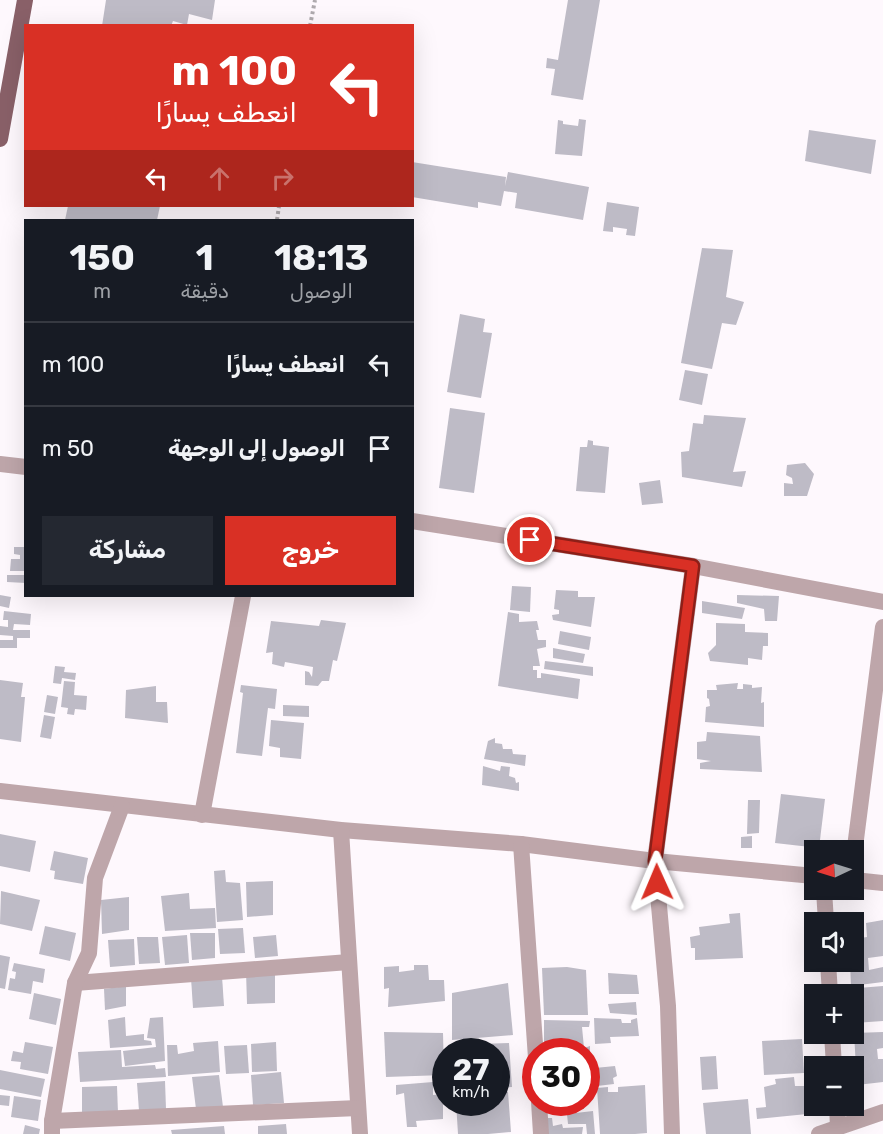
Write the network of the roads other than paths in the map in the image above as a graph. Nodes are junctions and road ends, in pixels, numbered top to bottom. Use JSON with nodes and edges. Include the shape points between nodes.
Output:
{"nodes":[{"id":1,"x":25,"y":0,"type":"edge"},
{"id":2,"x":0,"y":139,"type":"edge"},
{"id":3,"x":0,"y":464,"type":"edge"},
{"id":4,"x":24,"y":467,"type":"edge"},
{"id":5,"x":414,"y":521,"type":"edge"},
{"id":6,"x":693,"y":566,"type":"junction"},
{"id":7,"x":243,"y":597,"type":"edge"},
{"id":8,"x":883,"y":602,"type":"edge"},
{"id":9,"x":883,"y":627,"type":"edge"},
{"id":10,"x":0,"y":792,"type":"edge"},
{"id":11,"x":122,"y":806,"type":"junction"},
{"id":12,"x":202,"y":815,"type":"junction"},
{"id":13,"x":341,"y":830,"type":"junction"},
{"id":14,"x":856,"y":840,"type":"edge"},
{"id":15,"x":521,"y":844,"type":"junction"},
{"id":16,"x":655,"y":861,"type":"junction"},
{"id":17,"x":804,"y":875,"type":"edge"},
{"id":18,"x":864,"y":881,"type":"edge"},
{"id":19,"x":883,"y":883,"type":"edge"},
{"id":20,"x":349,"y":962,"type":"junction"},
{"id":21,"x":75,"y":983,"type":"junction"},
{"id":22,"x":535,"y":1038,"type":"edge"},
{"id":23,"x":358,"y":1108,"type":"junction"},
{"id":24,"x":883,"y":1113,"type":"edge"},
{"id":25,"x":540,"y":1116,"type":"edge"},
{"id":26,"x":837,"y":1116,"type":"edge"},
{"id":27,"x":52,"y":1127,"type":"edge"},
{"id":28,"x":838,"y":1127,"type":"junction"},
{"id":29,"x":360,"y":1134,"type":"edge"},
{"id":30,"x":541,"y":1134,"type":"edge"},
{"id":31,"x":672,"y":1134,"type":"edge"},
{"id":32,"x":819,"y":1134,"type":"edge"}],
"edges":[{"from":1,"to":2,"type":"main road"},
{"from":3,"to":4,"type":"street"},
{"from":5,"to":6,"type":"street"},
{"from":6,"to":8,"type":"street"},
{"from":6,"to":16,"type":"street"},
{"from":7,"to":12,"type":"street"},
{"from":9,"to":14,"type":"street"},
{"from":10,"to":11,"type":"street"},
{"from":11,"to":12,"type":"street"},
{"from":11,"to":21,"type":"street","via":[[95,878],[89,953]]},
{"from":12,"to":13,"type":"street"},
{"from":13,"to":15,"type":"street"},
{"from":13,"to":20,"type":"street"},
{"from":15,"to":16,"type":"street"},
{"from":15,"to":22,"type":"street"},
{"from":16,"to":17,"type":"street"},
{"from":16,"to":31,"type":"street","via":[[668,1006]]},
{"from":18,"to":19,"type":"street"},
{"from":20,"to":21,"type":"street"},
{"from":20,"to":23,"type":"street"},
{"from":21,"to":27,"type":"street"},
{"from":23,"to":27,"type":"street"},
{"from":23,"to":29,"type":"street"},
{"from":24,"to":28,"type":"street"},
{"from":25,"to":30,"type":"street"},
{"from":26,"to":28,"type":"street"},
{"from":28,"to":32,"type":"street"}]}
